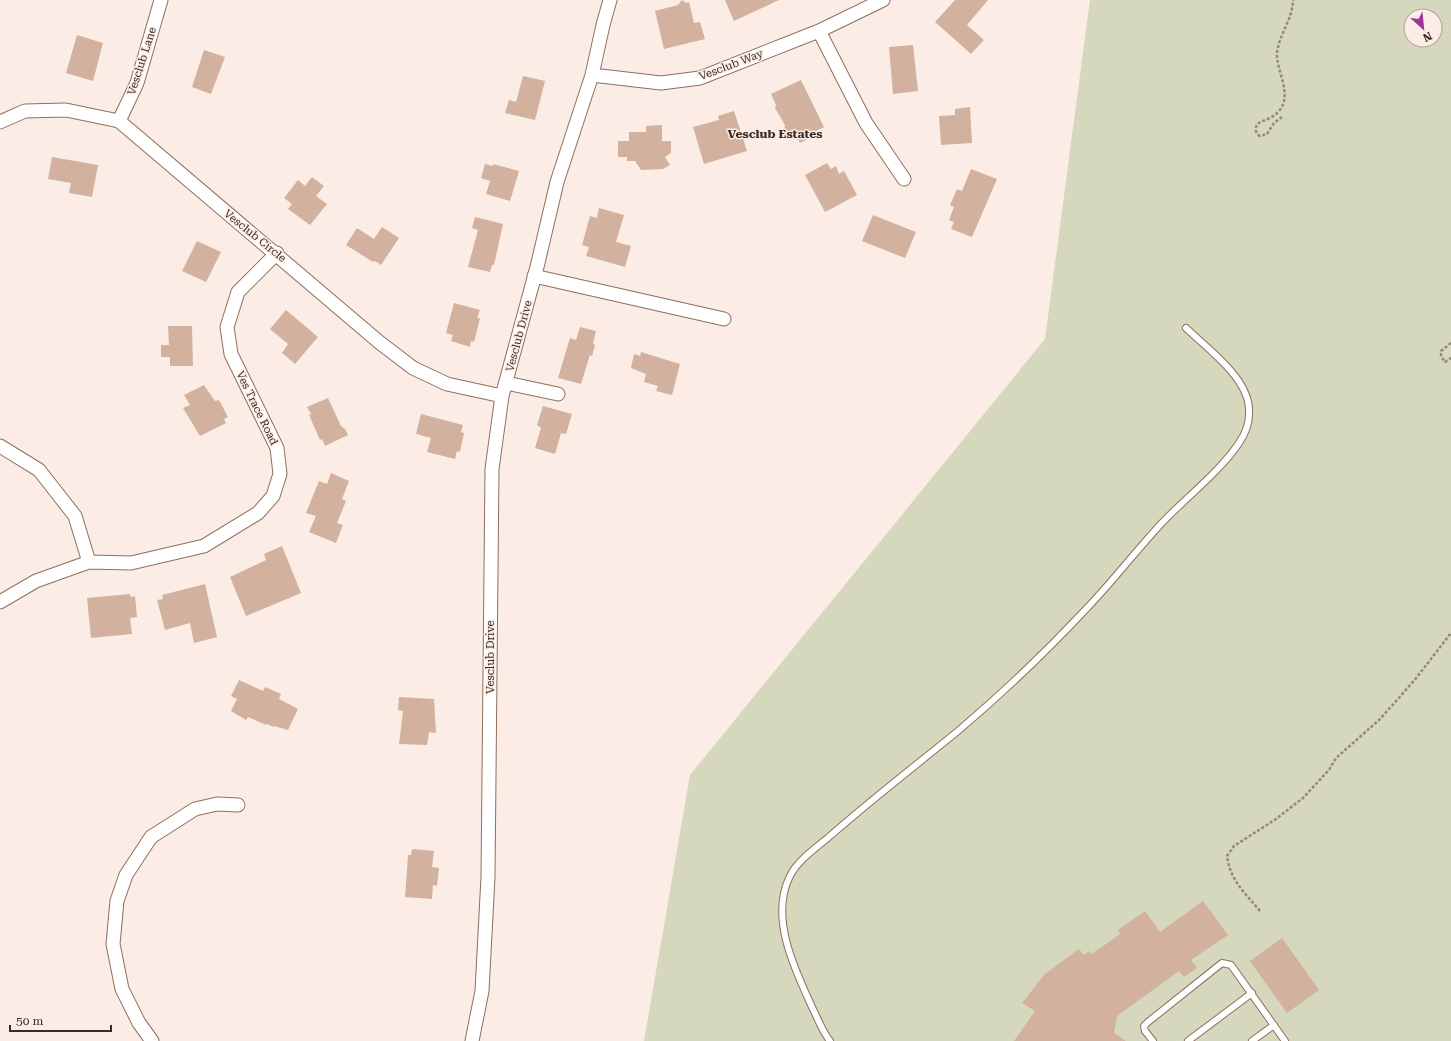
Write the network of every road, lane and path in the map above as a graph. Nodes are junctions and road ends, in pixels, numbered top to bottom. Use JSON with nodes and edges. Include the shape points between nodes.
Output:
{"nodes":[{"id":1,"x":161,"y":0,"type":"edge"},
{"id":2,"x":883,"y":0,"type":"edge"},
{"id":3,"x":1293,"y":0,"type":"edge"},
{"id":4,"x":609,"y":2,"type":"edge"},
{"id":5,"x":819,"y":31,"type":"junction"},
{"id":6,"x":592,"y":75,"type":"junction"},
{"id":7,"x":1282,"y":116,"type":"dead end"},
{"id":8,"x":119,"y":121,"type":"junction"},
{"id":9,"x":0,"y":122,"type":"edge"},
{"id":10,"x":904,"y":179,"type":"dead end"},
{"id":11,"x":277,"y":253,"type":"junction"},
{"id":12,"x":534,"y":276,"type":"junction"},
{"id":13,"x":724,"y":319,"type":"dead end"},
{"id":14,"x":1186,"y":328,"type":"dead end"},
{"id":15,"x":1451,"y":343,"type":"edge"},
{"id":16,"x":1451,"y":358,"type":"edge"},
{"id":17,"x":506,"y":383,"type":"junction"},
{"id":18,"x":558,"y":394,"type":"dead end"},
{"id":19,"x":502,"y":396,"type":"junction"},
{"id":20,"x":0,"y":446,"type":"edge"},
{"id":21,"x":89,"y":562,"type":"junction"},
{"id":22,"x":0,"y":602,"type":"edge"},
{"id":23,"x":1451,"y":633,"type":"edge"},
{"id":24,"x":238,"y":805,"type":"dead end"},
{"id":25,"x":1260,"y":911,"type":"dead end"},
{"id":26,"x":1252,"y":994,"type":"junction"},
{"id":27,"x":1274,"y":1025,"type":"junction"},
{"id":28,"x":152,"y":1041,"type":"edge"},
{"id":29,"x":472,"y":1041,"type":"edge"},
{"id":30,"x":830,"y":1041,"type":"edge"},
{"id":31,"x":1153,"y":1041,"type":"edge"},
{"id":32,"x":1188,"y":1041,"type":"edge"},
{"id":33,"x":1252,"y":1041,"type":"edge"},
{"id":34,"x":1285,"y":1041,"type":"edge"}],
"edges":[{"from":1,"to":8,"type":"street","name":"Vesclub Lane","via":[[137,83]]},
{"from":2,"to":5,"type":"street","name":"Vesclub Way"},
{"from":3,"to":7,"type":"path","via":[[1291,17],[1277,53],[1284,85],[1283,104],[1275,115],[1257,124],[1257,134],[1267,134]]},
{"from":4,"to":6,"type":"street","name":"Vesclub Drive"},
{"from":5,"to":6,"type":"street","name":"Vesclub Way","via":[[700,78],[661,83]]},
{"from":5,"to":10,"type":"street","via":[[866,123]]},
{"from":6,"to":12,"type":"street","name":"Vesclub Drive","via":[[557,182]]},
{"from":8,"to":9,"type":"street","name":"Vesclub Circle","via":[[66,110],[25,111]]},
{"from":8,"to":11,"type":"street","name":"Vesclub Circle"},
{"from":11,"to":19,"type":"street","name":"Vesclub Circle","via":[[379,342],[413,368],[447,384]]},
{"from":11,"to":21,"type":"street","name":"Ves Trace Road","via":[[238,292],[227,327],[231,354],[277,448],[280,474],[273,496],[258,513],[204,546],[131,563]]},
{"from":12,"to":13,"type":"street"},
{"from":12,"to":17,"type":"street","name":"Vesclub Drive"},
{"from":14,"to":30,"type":"lane","via":[[1231,372],[1246,392],[1250,411],[1245,434],[1239,444],[1174,510],[1089,606],[1023,675],[860,810],[803,860],[790,875],[783,901],[785,934],[807,996]]},
{"from":15,"to":16,"type":"path","via":[[1441,351],[1441,356],[1445,362]]},
{"from":17,"to":18,"type":"street"},
{"from":17,"to":19,"type":"street","name":"Vesclub Drive"},
{"from":19,"to":29,"type":"street","name":"Vesclub Drive","via":[[491,478],[488,877],[482,991]]},
{"from":20,"to":21,"type":"street","via":[[39,470],[75,516]]},
{"from":21,"to":22,"type":"street","name":"Ves Trace Road","via":[[36,581]]},
{"from":23,"to":25,"type":"path","via":[[1417,678],[1379,720],[1336,758],[1329,770],[1307,794],[1276,819],[1234,846],[1228,856],[1228,866],[1233,878]]},
{"from":24,"to":28,"type":"street","via":[[217,804],[195,809],[151,837],[126,875],[117,901],[113,944],[122,990],[139,1023]]},
{"from":26,"to":27,"type":"lane"},
{"from":26,"to":31,"type":"lane","via":[[1231,965],[1222,964],[1144,1026]]},
{"from":26,"to":32,"type":"lane"},
{"from":27,"to":33,"type":"lane"},
{"from":27,"to":34,"type":"lane"}]}
